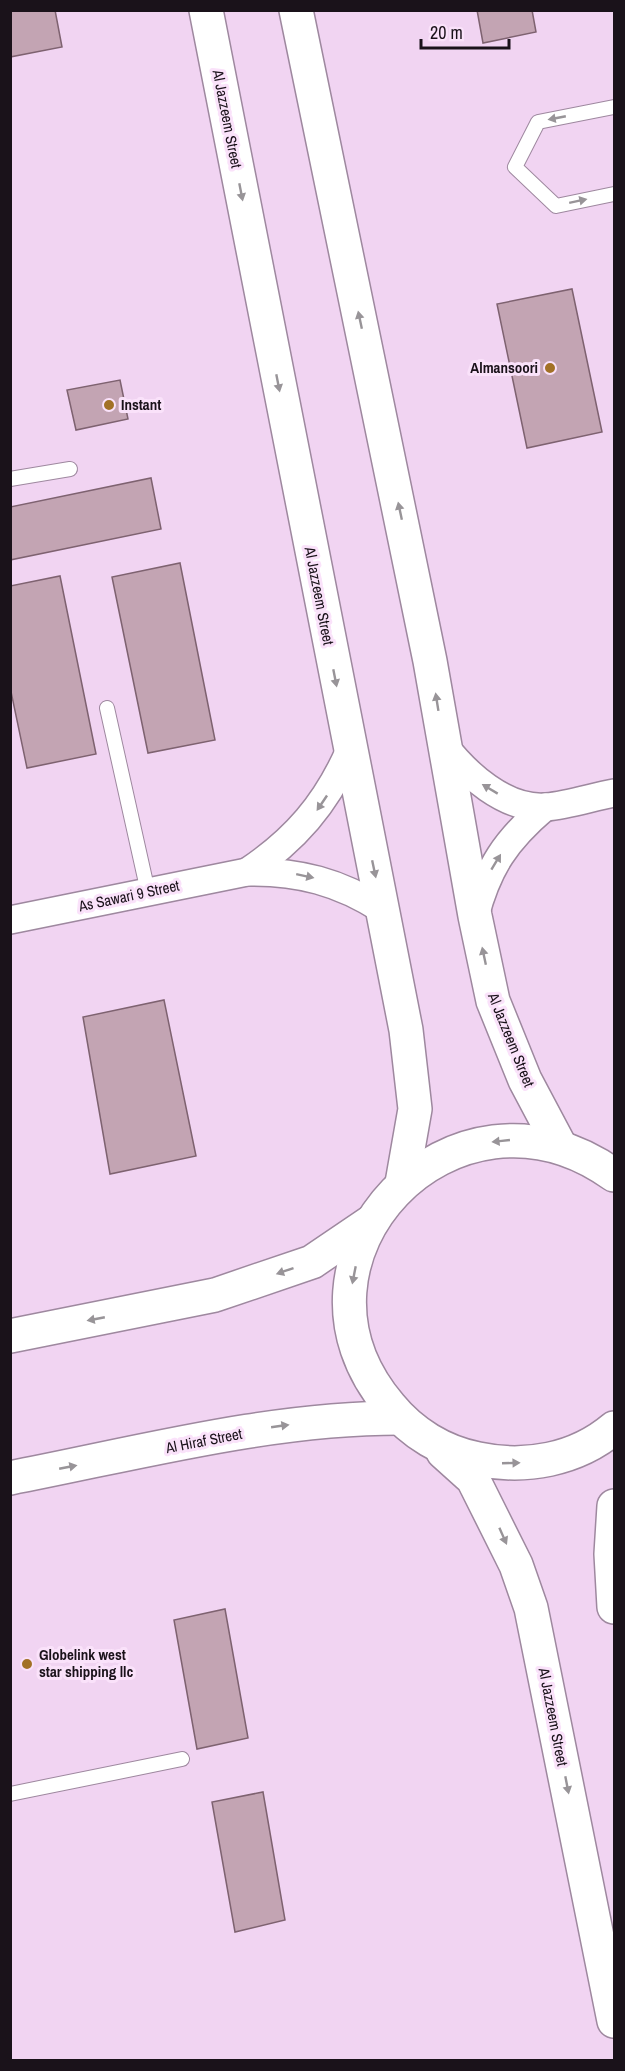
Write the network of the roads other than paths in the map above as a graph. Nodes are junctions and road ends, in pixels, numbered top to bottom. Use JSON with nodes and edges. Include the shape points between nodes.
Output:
{"nodes":[{"id":1,"x":206,"y":10,"type":"edge"},
{"id":2,"x":296,"y":10,"type":"edge"},
{"id":3,"x":615,"y":107,"type":"edge"},
{"id":4,"x":615,"y":194,"type":"edge"},
{"id":5,"x":70,"y":469,"type":"dead end"},
{"id":6,"x":10,"y":479,"type":"edge"},
{"id":7,"x":107,"y":708,"type":"dead end"},
{"id":8,"x":443,"y":744,"type":"junction"},
{"id":9,"x":349,"y":752,"type":"junction"},
{"id":10,"x":615,"y":793,"type":"edge"},
{"id":11,"x":545,"y":807,"type":"junction"},
{"id":12,"x":247,"y":872,"type":"junction"},
{"id":13,"x":148,"y":892,"type":"junction"},
{"id":14,"x":383,"y":910,"type":"junction"},
{"id":15,"x":475,"y":916,"type":"junction"},
{"id":16,"x":10,"y":920,"type":"edge"},
{"id":17,"x":560,"y":1146,"type":"junction"},
{"id":18,"x":615,"y":1175,"type":"edge"},
{"id":19,"x":402,"y":1183,"type":"junction"},
{"id":20,"x":371,"y":1222,"type":"junction"},
{"id":21,"x":10,"y":1336,"type":"edge"},
{"id":22,"x":400,"y":1418,"type":"junction"},
{"id":23,"x":615,"y":1428,"type":"edge"},
{"id":24,"x":430,"y":1441,"type":"junction"},
{"id":25,"x":10,"y":1479,"type":"edge"},
{"id":26,"x":615,"y":1506,"type":"edge"},
{"id":27,"x":615,"y":1607,"type":"edge"},
{"id":28,"x":182,"y":1760,"type":"dead end"},
{"id":29,"x":10,"y":1794,"type":"edge"},
{"id":30,"x":615,"y":2021,"type":"edge"}],
"edges":[{"from":1,"to":9,"type":"street","name":"Al Jazzeem Street","one_way":true},
{"from":8,"to":2,"type":"street","name":"Al Jazzeem Street","one_way":true,"via":[[430,661]]},
{"from":3,"to":4,"type":"lane","one_way":true,"via":[[538,122],[515,167],[556,206]]},
{"from":5,"to":6,"type":"lane"},
{"from":7,"to":13,"type":"lane"},
{"from":11,"to":8,"type":"street","one_way":true,"via":[[520,803],[477,780]]},
{"from":8,"to":15,"type":"street","name":"Al Jazzeem Street"},
{"from":9,"to":12,"type":"street","name":"As Sawari 9 Street","one_way":true,"via":[[319,808],[274,854]]},
{"from":9,"to":14,"type":"street","name":"Al Jazzeem Street","one_way":true},
{"from":10,"to":11,"type":"street"},
{"from":15,"to":11,"type":"street","one_way":true,"via":[[492,867],[507,844]]},
{"from":12,"to":13,"type":"street","name":"As Sawari 9 Street"},
{"from":12,"to":14,"type":"street","name":"As Sawari 9 Street","one_way":true,"via":[[276,871],[314,878],[359,895]]},
{"from":13,"to":16,"type":"street","name":"As Sawari 9 Street"},
{"from":14,"to":19,"type":"street","name":"Al Jazzeem Street","via":[[406,1030],[415,1109]]},
{"from":17,"to":15,"type":"street","name":"Al Jazzeem Street","one_way":true,"via":[[525,1080],[493,1001]]},
{"from":17,"to":18,"type":"street","via":[[594,1160]]},
{"from":17,"to":19,"type":"street","one_way":true,"via":[[518,1139],[476,1143],[437,1159]]},
{"from":19,"to":20,"type":"street"},
{"from":20,"to":21,"type":"street","one_way":true,"via":[[312,1262],[215,1295]]},
{"from":20,"to":22,"type":"street","one_way":true,"via":[[353,1278],[352,1325],[362,1360],[377,1391]]},
{"from":22,"to":24,"type":"street"},
{"from":25,"to":22,"type":"street","name":"Al Hiraf Street","one_way":true,"via":[[274,1427],[347,1418]]},
{"from":24,"to":23,"type":"street","one_way":true,"via":[[464,1456],[500,1464],[536,1462],[571,1454]]},
{"from":24,"to":30,"type":"street","name":"Al Jazzeem Street","one_way":true,"via":[[473,1479],[516,1565],[531,1608]]},
{"from":26,"to":27,"type":"street","via":[[610,1554]]},
{"from":28,"to":29,"type":"lane"}]}
